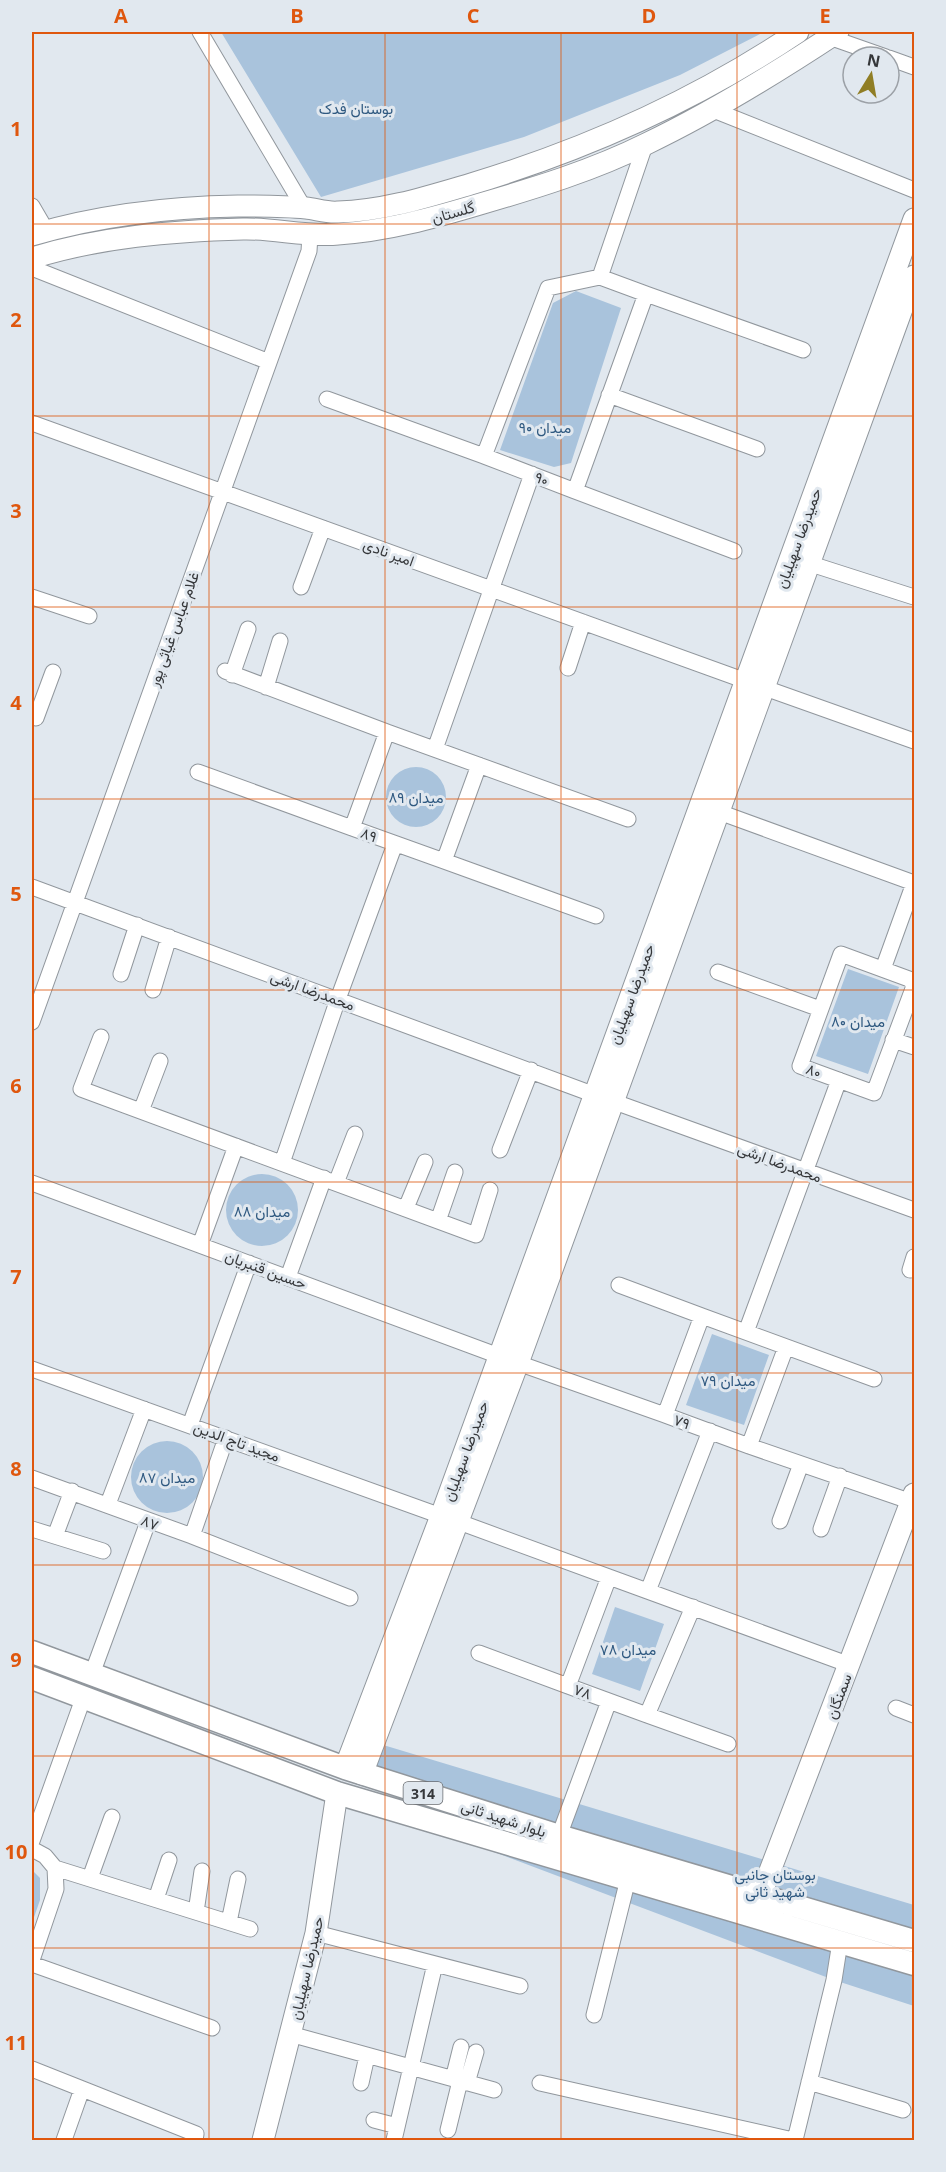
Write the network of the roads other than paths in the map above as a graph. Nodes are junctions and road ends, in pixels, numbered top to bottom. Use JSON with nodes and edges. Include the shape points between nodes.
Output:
{"nodes":[{"id":1,"x":200,"y":32,"type":"edge"},
{"id":2,"x":798,"y":32,"type":"edge"},
{"id":3,"x":834,"y":34,"type":"edge"},
{"id":4,"x":858,"y":45,"type":"edge"},
{"id":5,"x":711,"y":109,"type":"junction"},
{"id":6,"x":645,"y":145,"type":"junction"},
{"id":7,"x":915,"y":190,"type":"edge"},
{"id":8,"x":32,"y":206,"type":"edge"},
{"id":9,"x":304,"y":208,"type":"junction"},
{"id":10,"x":915,"y":219,"type":"edge"},
{"id":11,"x":39,"y":232,"type":"edge"},
{"id":12,"x":310,"y":235,"type":"junction"},
{"id":13,"x":32,"y":258,"type":"edge"},
{"id":14,"x":32,"y":268,"type":"edge"},
{"id":15,"x":600,"y":277,"type":"junction"},
{"id":16,"x":908,"y":281,"type":"edge"},
{"id":17,"x":646,"y":294,"type":"junction"},
{"id":18,"x":803,"y":350,"type":"dead end"},
{"id":19,"x":269,"y":362,"type":"junction"},
{"id":20,"x":609,"y":395,"type":"junction"},
{"id":21,"x":327,"y":399,"type":"dead end"},
{"id":22,"x":32,"y":423,"type":"edge"},
{"id":23,"x":757,"y":448,"type":"dead end"},
{"id":24,"x":484,"y":456,"type":"junction"},
{"id":25,"x":532,"y":474,"type":"junction"},
{"id":26,"x":575,"y":491,"type":"junction"},
{"id":27,"x":222,"y":492,"type":"junction"},
{"id":28,"x":323,"y":528,"type":"junction"},
{"id":29,"x":734,"y":551,"type":"dead end"},
{"id":30,"x":801,"y":560,"type":"junction"},
{"id":31,"x":301,"y":587,"type":"dead end"},
{"id":32,"x":493,"y":589,"type":"junction"},
{"id":33,"x":32,"y":597,"type":"edge"},
{"id":34,"x":915,"y":597,"type":"edge"},
{"id":35,"x":89,"y":616,"type":"dead end"},
{"id":36,"x":583,"y":622,"type":"junction"},
{"id":37,"x":248,"y":629,"type":"dead end"},
{"id":38,"x":280,"y":641,"type":"dead end"},
{"id":39,"x":568,"y":668,"type":"dead end"},
{"id":40,"x":53,"y":672,"type":"dead end"},
{"id":41,"x":756,"y":685,"type":"junction"},
{"id":42,"x":266,"y":687,"type":"junction"},
{"id":43,"x":32,"y":716,"type":"edge"},
{"id":44,"x":387,"y":732,"type":"junction"},
{"id":45,"x":915,"y":741,"type":"edge"},
{"id":46,"x":435,"y":749,"type":"junction"},
{"id":47,"x":479,"y":765,"type":"junction"},
{"id":48,"x":198,"y":772,"type":"dead end"},
{"id":49,"x":710,"y":809,"type":"junction"},
{"id":50,"x":628,"y":819,"type":"dead end"},
{"id":51,"x":352,"y":828,"type":"junction"},
{"id":52,"x":395,"y":844,"type":"junction"},
{"id":53,"x":444,"y":861,"type":"junction"},
{"id":54,"x":914,"y":883,"type":"edge"},
{"id":55,"x":32,"y":887,"type":"edge"},
{"id":56,"x":75,"y":902,"type":"junction"},
{"id":57,"x":596,"y":916,"type":"dead end"},
{"id":58,"x":137,"y":925,"type":"junction"},
{"id":59,"x":169,"y":937,"type":"junction"},
{"id":60,"x":882,"y":969,"type":"junction"},
{"id":61,"x":718,"y":972,"type":"dead end"},
{"id":62,"x":121,"y":974,"type":"dead end"},
{"id":63,"x":915,"y":986,"type":"edge"},
{"id":64,"x":153,"y":990,"type":"dead end"},
{"id":65,"x":338,"y":999,"type":"junction"},
{"id":66,"x":820,"y":1009,"type":"junction"},
{"id":67,"x":32,"y":1022,"type":"edge"},
{"id":68,"x":101,"y":1037,"type":"dead end"},
{"id":69,"x":893,"y":1040,"type":"junction"},
{"id":70,"x":915,"y":1047,"type":"edge"},
{"id":71,"x":160,"y":1061,"type":"dead end"},
{"id":72,"x":531,"y":1070,"type":"junction"},
{"id":73,"x":839,"y":1080,"type":"junction"},
{"id":74,"x":604,"y":1098,"type":"junction"},
{"id":75,"x":141,"y":1111,"type":"junction"},
{"id":76,"x":356,"y":1134,"type":"dead end"},
{"id":77,"x":236,"y":1146,"type":"junction"},
{"id":78,"x":500,"y":1150,"type":"dead end"},
{"id":79,"x":425,"y":1162,"type":"dead end"},
{"id":80,"x":282,"y":1163,"type":"junction"},
{"id":81,"x":805,"y":1170,"type":"junction"},
{"id":82,"x":455,"y":1172,"type":"dead end"},
{"id":83,"x":330,"y":1180,"type":"junction"},
{"id":84,"x":32,"y":1183,"type":"edge"},
{"id":85,"x":490,"y":1190,"type":"dead end"},
{"id":86,"x":406,"y":1208,"type":"junction"},
{"id":87,"x":915,"y":1210,"type":"edge"},
{"id":88,"x":438,"y":1221,"type":"junction"},
{"id":89,"x":200,"y":1245,"type":"junction"},
{"id":90,"x":249,"y":1263,"type":"junction"},
{"id":91,"x":288,"y":1277,"type":"junction"},
{"id":92,"x":619,"y":1286,"type":"dead end"},
{"id":93,"x":702,"y":1316,"type":"junction"},
{"id":94,"x":746,"y":1332,"type":"junction"},
{"id":95,"x":786,"y":1347,"type":"junction"},
{"id":96,"x":508,"y":1359,"type":"junction"},
{"id":97,"x":32,"y":1370,"type":"edge"},
{"id":98,"x":874,"y":1379,"type":"dead end"},
{"id":99,"x":144,"y":1409,"type":"junction"},
{"id":100,"x":665,"y":1415,"type":"junction"},
{"id":101,"x":190,"y":1425,"type":"junction"},
{"id":102,"x":710,"y":1431,"type":"junction"},
{"id":103,"x":226,"y":1438,"type":"junction"},
{"id":104,"x":749,"y":1446,"type":"junction"},
{"id":105,"x":801,"y":1464,"type":"junction"},
{"id":106,"x":840,"y":1476,"type":"junction"},
{"id":107,"x":32,"y":1478,"type":"edge"},
{"id":108,"x":72,"y":1491,"type":"junction"},
{"id":109,"x":913,"y":1498,"type":"edge"},
{"id":110,"x":108,"y":1504,"type":"junction"},
{"id":111,"x":450,"y":1519,"type":"junction"},
{"id":112,"x":148,"y":1521,"type":"junction"},
{"id":113,"x":780,"y":1521,"type":"dead end"},
{"id":114,"x":32,"y":1529,"type":"edge"},
{"id":115,"x":821,"y":1529,"type":"dead end"},
{"id":116,"x":56,"y":1536,"type":"junction"},
{"id":117,"x":192,"y":1536,"type":"junction"},
{"id":118,"x":103,"y":1551,"type":"dead end"},
{"id":119,"x":609,"y":1577,"type":"junction"},
{"id":120,"x":648,"y":1591,"type":"junction"},
{"id":121,"x":350,"y":1598,"type":"dead end"},
{"id":122,"x":693,"y":1607,"type":"junction"},
{"id":123,"x":32,"y":1652,"type":"edge"},
{"id":124,"x":479,"y":1653,"type":"dead end"},
{"id":125,"x":850,"y":1665,"type":"junction"},
{"id":126,"x":92,"y":1674,"type":"junction"},
{"id":127,"x":32,"y":1678,"type":"edge"},
{"id":128,"x":568,"y":1686,"type":"junction"},
{"id":129,"x":84,"y":1696,"type":"junction"},
{"id":130,"x":609,"y":1701,"type":"junction"},
{"id":131,"x":896,"y":1708,"type":"dead end"},
{"id":132,"x":647,"y":1715,"type":"junction"},
{"id":133,"x":915,"y":1715,"type":"edge"},
{"id":134,"x":728,"y":1744,"type":"dead end"},
{"id":135,"x":353,"y":1771,"type":"junction"},
{"id":136,"x":345,"y":1795,"type":"junction"},
{"id":137,"x":112,"y":1817,"type":"dead end"},
{"id":138,"x":559,"y":1836,"type":"junction"},
{"id":139,"x":32,"y":1841,"type":"edge"},
{"id":140,"x":32,"y":1849,"type":"edge"},
{"id":141,"x":169,"y":1860,"type":"dead end"},
{"id":142,"x":55,"y":1868,"type":"junction"},
{"id":143,"x":201,"y":1871,"type":"dead end"},
{"id":144,"x":90,"y":1878,"type":"junction"},
{"id":145,"x":237,"y":1879,"type":"dead end"},
{"id":146,"x":628,"y":1879,"type":"junction"},
{"id":147,"x":156,"y":1899,"type":"junction"},
{"id":148,"x":756,"y":1906,"type":"junction"},
{"id":149,"x":196,"y":1912,"type":"junction"},
{"id":150,"x":229,"y":1922,"type":"junction"},
{"id":151,"x":250,"y":1929,"type":"dead end"},
{"id":152,"x":842,"y":1932,"type":"junction"},
{"id":153,"x":316,"y":1934,"type":"junction"},
{"id":154,"x":915,"y":1941,"type":"edge"},
{"id":155,"x":32,"y":1962,"type":"edge"},
{"id":156,"x":435,"y":1964,"type":"junction"},
{"id":157,"x":915,"y":1964,"type":"edge"},
{"id":158,"x":520,"y":1986,"type":"dead end"},
{"id":159,"x":594,"y":2015,"type":"dead end"},
{"id":160,"x":212,"y":2028,"type":"dead end"},
{"id":161,"x":290,"y":2034,"type":"junction"},
{"id":162,"x":461,"y":2047,"type":"dead end"},
{"id":163,"x":476,"y":2052,"type":"dead end"},
{"id":164,"x":367,"y":2056,"type":"junction"},
{"id":165,"x":411,"y":2068,"type":"junction"},
{"id":166,"x":32,"y":2069,"type":"edge"},
{"id":167,"x":460,"y":2081,"type":"junction"},
{"id":168,"x":809,"y":2082,"type":"junction"},
{"id":169,"x":361,"y":2083,"type":"dead end"},
{"id":170,"x":540,"y":2083,"type":"dead end"},
{"id":171,"x":82,"y":2089,"type":"junction"},
{"id":172,"x":494,"y":2090,"type":"dead end"},
{"id":173,"x":903,"y":2110,"type":"dead end"},
{"id":174,"x":374,"y":2120,"type":"dead end"},
{"id":175,"x":448,"y":2130,"type":"dead end"},
{"id":176,"x":398,"y":2136,"type":"edge"},
{"id":177,"x":196,"y":2137,"type":"edge"},
{"id":178,"x":64,"y":2140,"type":"edge"},
{"id":179,"x":263,"y":2140,"type":"edge"},
{"id":180,"x":794,"y":2140,"type":"edge"}],
"edges":[{"from":1,"to":9,"type":"street"},
{"from":2,"to":9,"type":"main road","name":"گلستان","via":[[635,125],[517,170],[383,207],[336,212]]},
{"from":3,"to":4,"type":"street"},
{"from":3,"to":5,"type":"main road","name":"گلستان","via":[[771,76]]},
{"from":5,"to":6,"type":"main road","name":"گلستان"},
{"from":5,"to":7,"type":"street"},
{"from":6,"to":12,"type":"main road","name":"گلستان","via":[[524,191],[437,217],[387,229]]},
{"from":6,"to":15,"type":"street"},
{"from":8,"to":11,"type":"street"},
{"from":9,"to":11,"type":"main road","name":"گلستان","via":[[238,206],[138,214]]},
{"from":9,"to":12,"type":"main road"},
{"from":10,"to":16,"type":"main road","name":"حمیدرضا سهیلیان"},
{"from":12,"to":13,"type":"main road","name":"گلستان","via":[[245,229],[141,236],[56,250]]},
{"from":12,"to":19,"type":"street","name":"غلام عباس غیاثی ‌پور","via":[[309,251]]},
{"from":14,"to":19,"type":"street"},
{"from":15,"to":17,"type":"street"},
{"from":15,"to":24,"type":"street","via":[[548,288]]},
{"from":16,"to":30,"type":"main road","name":"حمیدرضا سهیلیان"},
{"from":17,"to":18,"type":"street"},
{"from":17,"to":20,"type":"street"},
{"from":19,"to":27,"type":"street","name":"غلام عباس غیاثی ‌پور"},
{"from":20,"to":23,"type":"street"},
{"from":20,"to":26,"type":"street"},
{"from":21,"to":24,"type":"street","name":"۹۰"},
{"from":22,"to":27,"type":"street","name":"امیر نادی"},
{"from":24,"to":25,"type":"street","name":"۹۰"},
{"from":25,"to":26,"type":"street","name":"۹۰"},
{"from":25,"to":32,"type":"street"},
{"from":26,"to":29,"type":"street","name":"۹۰"},
{"from":27,"to":28,"type":"street","name":"امیر نادی"},
{"from":27,"to":56,"type":"street","name":"غلام عباس غیاثی ‌پور"},
{"from":28,"to":31,"type":"street"},
{"from":28,"to":32,"type":"street","name":"امیر نادی"},
{"from":30,"to":34,"type":"street"},
{"from":30,"to":41,"type":"main road","name":"حمیدرضا سهیلیان"},
{"from":32,"to":36,"type":"street","name":"امیر نادی"},
{"from":32,"to":46,"type":"street"},
{"from":33,"to":35,"type":"street"},
{"from":36,"to":39,"type":"street"},
{"from":36,"to":41,"type":"street","name":"امیر نادی"},
{"from":37,"to":42,"type":"street","via":[[228,673]]},
{"from":38,"to":42,"type":"street"},
{"from":40,"to":43,"type":"street","via":[[36,718]]},
{"from":41,"to":45,"type":"street","name":"امیر نادی"},
{"from":41,"to":49,"type":"main road","name":"حمیدرضا سهیلیان"},
{"from":42,"to":44,"type":"street"},
{"from":44,"to":46,"type":"street"},
{"from":44,"to":51,"type":"street","name":"۸۹"},
{"from":46,"to":47,"type":"street"},
{"from":47,"to":50,"type":"street"},
{"from":47,"to":53,"type":"street"},
{"from":48,"to":51,"type":"street"},
{"from":49,"to":54,"type":"street"},
{"from":49,"to":74,"type":"main road","name":"حمیدرضا سهیلیان"},
{"from":51,"to":52,"type":"street","name":"۸۹"},
{"from":52,"to":53,"type":"street","name":"۸۹"},
{"from":52,"to":65,"type":"street"},
{"from":53,"to":57,"type":"street","name":"۸۹"},
{"from":54,"to":60,"type":"street"},
{"from":55,"to":56,"type":"street","name":"محمدرضا ارشی"},
{"from":56,"to":58,"type":"street","name":"محمدرضا ارشی"},
{"from":56,"to":67,"type":"street","name":"غلام عباس غیاثی ‌پور"},
{"from":58,"to":59,"type":"street","name":"محمدرضا ارشی"},
{"from":58,"to":62,"type":"street"},
{"from":59,"to":64,"type":"street"},
{"from":59,"to":65,"type":"street","name":"محمدرضا ارشی"},
{"from":60,"to":63,"type":"street","name":"۸۰","via":[[909,979]]},
{"from":60,"to":66,"type":"street","name":"۸۰","via":[[841,954]]},
{"from":61,"to":66,"type":"street"},
{"from":63,"to":69,"type":"street","name":"۸۰"},
{"from":65,"to":72,"type":"street","name":"محمدرضا ارشی"},
{"from":65,"to":80,"type":"street"},
{"from":66,"to":73,"type":"street","name":"۸۰","via":[[800,1066]]},
{"from":68,"to":75,"type":"street","via":[[81,1089]]},
{"from":69,"to":70,"type":"street"},
{"from":69,"to":73,"type":"street","name":"۸۰","via":[[874,1093]]},
{"from":71,"to":75,"type":"street"},
{"from":72,"to":74,"type":"street","name":"محمدرضا ارشی"},
{"from":72,"to":78,"type":"street"},
{"from":73,"to":81,"type":"street"},
{"from":74,"to":81,"type":"street","name":"محمدرضا ارشی"},
{"from":74,"to":96,"type":"main road","name":"حمیدرضا سهیلیان"},
{"from":75,"to":77,"type":"street"},
{"from":76,"to":83,"type":"street"},
{"from":77,"to":80,"type":"street"},
{"from":77,"to":89,"type":"street"},
{"from":79,"to":86,"type":"street"},
{"from":80,"to":83,"type":"street"},
{"from":81,"to":87,"type":"street","name":"محمدرضا ارشی"},
{"from":81,"to":94,"type":"street"},
{"from":82,"to":88,"type":"street"},
{"from":83,"to":86,"type":"street"},
{"from":83,"to":91,"type":"street"},
{"from":84,"to":89,"type":"street","name":"حسین قنبریان"},
{"from":85,"to":88,"type":"street","via":[[476,1235]]},
{"from":86,"to":88,"type":"street"},
{"from":89,"to":90,"type":"street","name":"حسین قنبریان"},
{"from":90,"to":91,"type":"street","name":"حسین قنبریان"},
{"from":90,"to":101,"type":"street"},
{"from":91,"to":96,"type":"street","name":"حسین قنبریان"},
{"from":92,"to":93,"type":"street"},
{"from":93,"to":94,"type":"street"},
{"from":93,"to":100,"type":"street","name":"۷۹"},
{"from":94,"to":95,"type":"street"},
{"from":95,"to":98,"type":"street"},
{"from":95,"to":104,"type":"street"},
{"from":96,"to":100,"type":"street","name":"حسین قنبریان"},
{"from":96,"to":111,"type":"main road","name":"حمیدرضا سهیلیان"},
{"from":97,"to":99,"type":"street","name":"مجید تاج الدین"},
{"from":99,"to":101,"type":"street","name":"مجید تاج الدین"},
{"from":99,"to":110,"type":"street"},
{"from":100,"to":102,"type":"street","name":"۷۹"},
{"from":101,"to":103,"type":"street","name":"مجید تاج الدین"},
{"from":102,"to":104,"type":"street","name":"۷۹"},
{"from":102,"to":120,"type":"street"},
{"from":103,"to":111,"type":"street","name":"مجید تاج الدین"},
{"from":103,"to":117,"type":"street"},
{"from":104,"to":105,"type":"street"},
{"from":105,"to":106,"type":"street"},
{"from":105,"to":113,"type":"street"},
{"from":106,"to":109,"type":"street"},
{"from":106,"to":115,"type":"street"},
{"from":107,"to":108,"type":"street","name":"۸۷"},
{"from":108,"to":110,"type":"street","name":"۸۷"},
{"from":108,"to":116,"type":"street"},
{"from":109,"to":125,"type":"main road","name":"سمنگان"},
{"from":110,"to":112,"type":"street","name":"۸۷"},
{"from":111,"to":119,"type":"street","name":"مجید تاج الدین"},
{"from":111,"to":135,"type":"main road","name":"حمیدرضا سهیلیان"},
{"from":112,"to":117,"type":"street","name":"۸۷"},
{"from":112,"to":126,"type":"street"},
{"from":114,"to":116,"type":"street"},
{"from":116,"to":118,"type":"street"},
{"from":117,"to":121,"type":"street","name":"۸۷"},
{"from":119,"to":120,"type":"street"},
{"from":119,"to":128,"type":"street","name":"۷۸"},
{"from":120,"to":122,"type":"street"},
{"from":122,"to":125,"type":"street"},
{"from":122,"to":132,"type":"street"},
{"from":123,"to":126,"type":"main road","name":"بلوار شهید ثانی","number":"314"},
{"from":124,"to":128,"type":"street"},
{"from":125,"to":148,"type":"main road","name":"سمنگان"},
{"from":126,"to":135,"type":"main road","name":"بلوار شهید ثانی","number":"314"},
{"from":127,"to":129,"type":"main road","name":"بلوار شهید ثانی","number":"314"},
{"from":128,"to":130,"type":"street","name":"۷۸"},
{"from":129,"to":136,"type":"main road","name":"بلوار شهید ثانی","number":"314"},
{"from":129,"to":139,"type":"street"},
{"from":130,"to":132,"type":"street","name":"۷۸"},
{"from":130,"to":138,"type":"street"},
{"from":131,"to":133,"type":"street"},
{"from":132,"to":134,"type":"street","name":"۷۸"},
{"from":135,"to":136,"type":"main road"},
{"from":135,"to":138,"type":"main road","name":"بلوار شهید ثانی","number":"314"},
{"from":136,"to":146,"type":"main road","name":"بلوار شهید ثانی","number":"314"},
{"from":136,"to":153,"type":"main road","name":"حمیدرضا سهیلیان"},
{"from":137,"to":144,"type":"street"},
{"from":138,"to":148,"type":"main road","name":"بلوار شهید ثانی","number":"314"},
{"from":140,"to":142,"type":"street"},
{"from":141,"to":147,"type":"street"},
{"from":142,"to":144,"type":"street"},
{"from":142,"to":155,"type":"street","via":[[56,1889]]},
{"from":143,"to":149,"type":"street"},
{"from":144,"to":147,"type":"street"},
{"from":145,"to":150,"type":"street"},
{"from":146,"to":148,"type":"main road","name":"بلوار شهید ثانی","number":"314"},
{"from":146,"to":159,"type":"street"},
{"from":147,"to":149,"type":"street"},
{"from":148,"to":152,"type":"main road","name":"بلوار شهید ثانی","number":"314"},
{"from":149,"to":150,"type":"street"},
{"from":150,"to":151,"type":"street"},
{"from":152,"to":154,"type":"main road","name":"بلوار شهید ثانی","number":"314"},
{"from":152,"to":157,"type":"main road","name":"بلوار شهید ثانی","number":"314"},
{"from":152,"to":168,"type":"street"},
{"from":153,"to":156,"type":"street"},
{"from":153,"to":161,"type":"main road","name":"حمیدرضا سهیلیان"},
{"from":155,"to":160,"type":"street"},
{"from":156,"to":158,"type":"street"},
{"from":156,"to":165,"type":"street"},
{"from":161,"to":164,"type":"street"},
{"from":161,"to":179,"type":"main road","name":"حمیدرضا سهیلیان"},
{"from":162,"to":167,"type":"street"},
{"from":163,"to":167,"type":"street"},
{"from":164,"to":165,"type":"street"},
{"from":164,"to":169,"type":"street"},
{"from":165,"to":167,"type":"street"},
{"from":165,"to":176,"type":"street"},
{"from":166,"to":171,"type":"street"},
{"from":167,"to":172,"type":"street"},
{"from":167,"to":175,"type":"street"},
{"from":168,"to":173,"type":"street"},
{"from":168,"to":180,"type":"street"},
{"from":170,"to":180,"type":"street"},
{"from":171,"to":177,"type":"street"},
{"from":171,"to":178,"type":"street"},
{"from":174,"to":176,"type":"street"}]}
